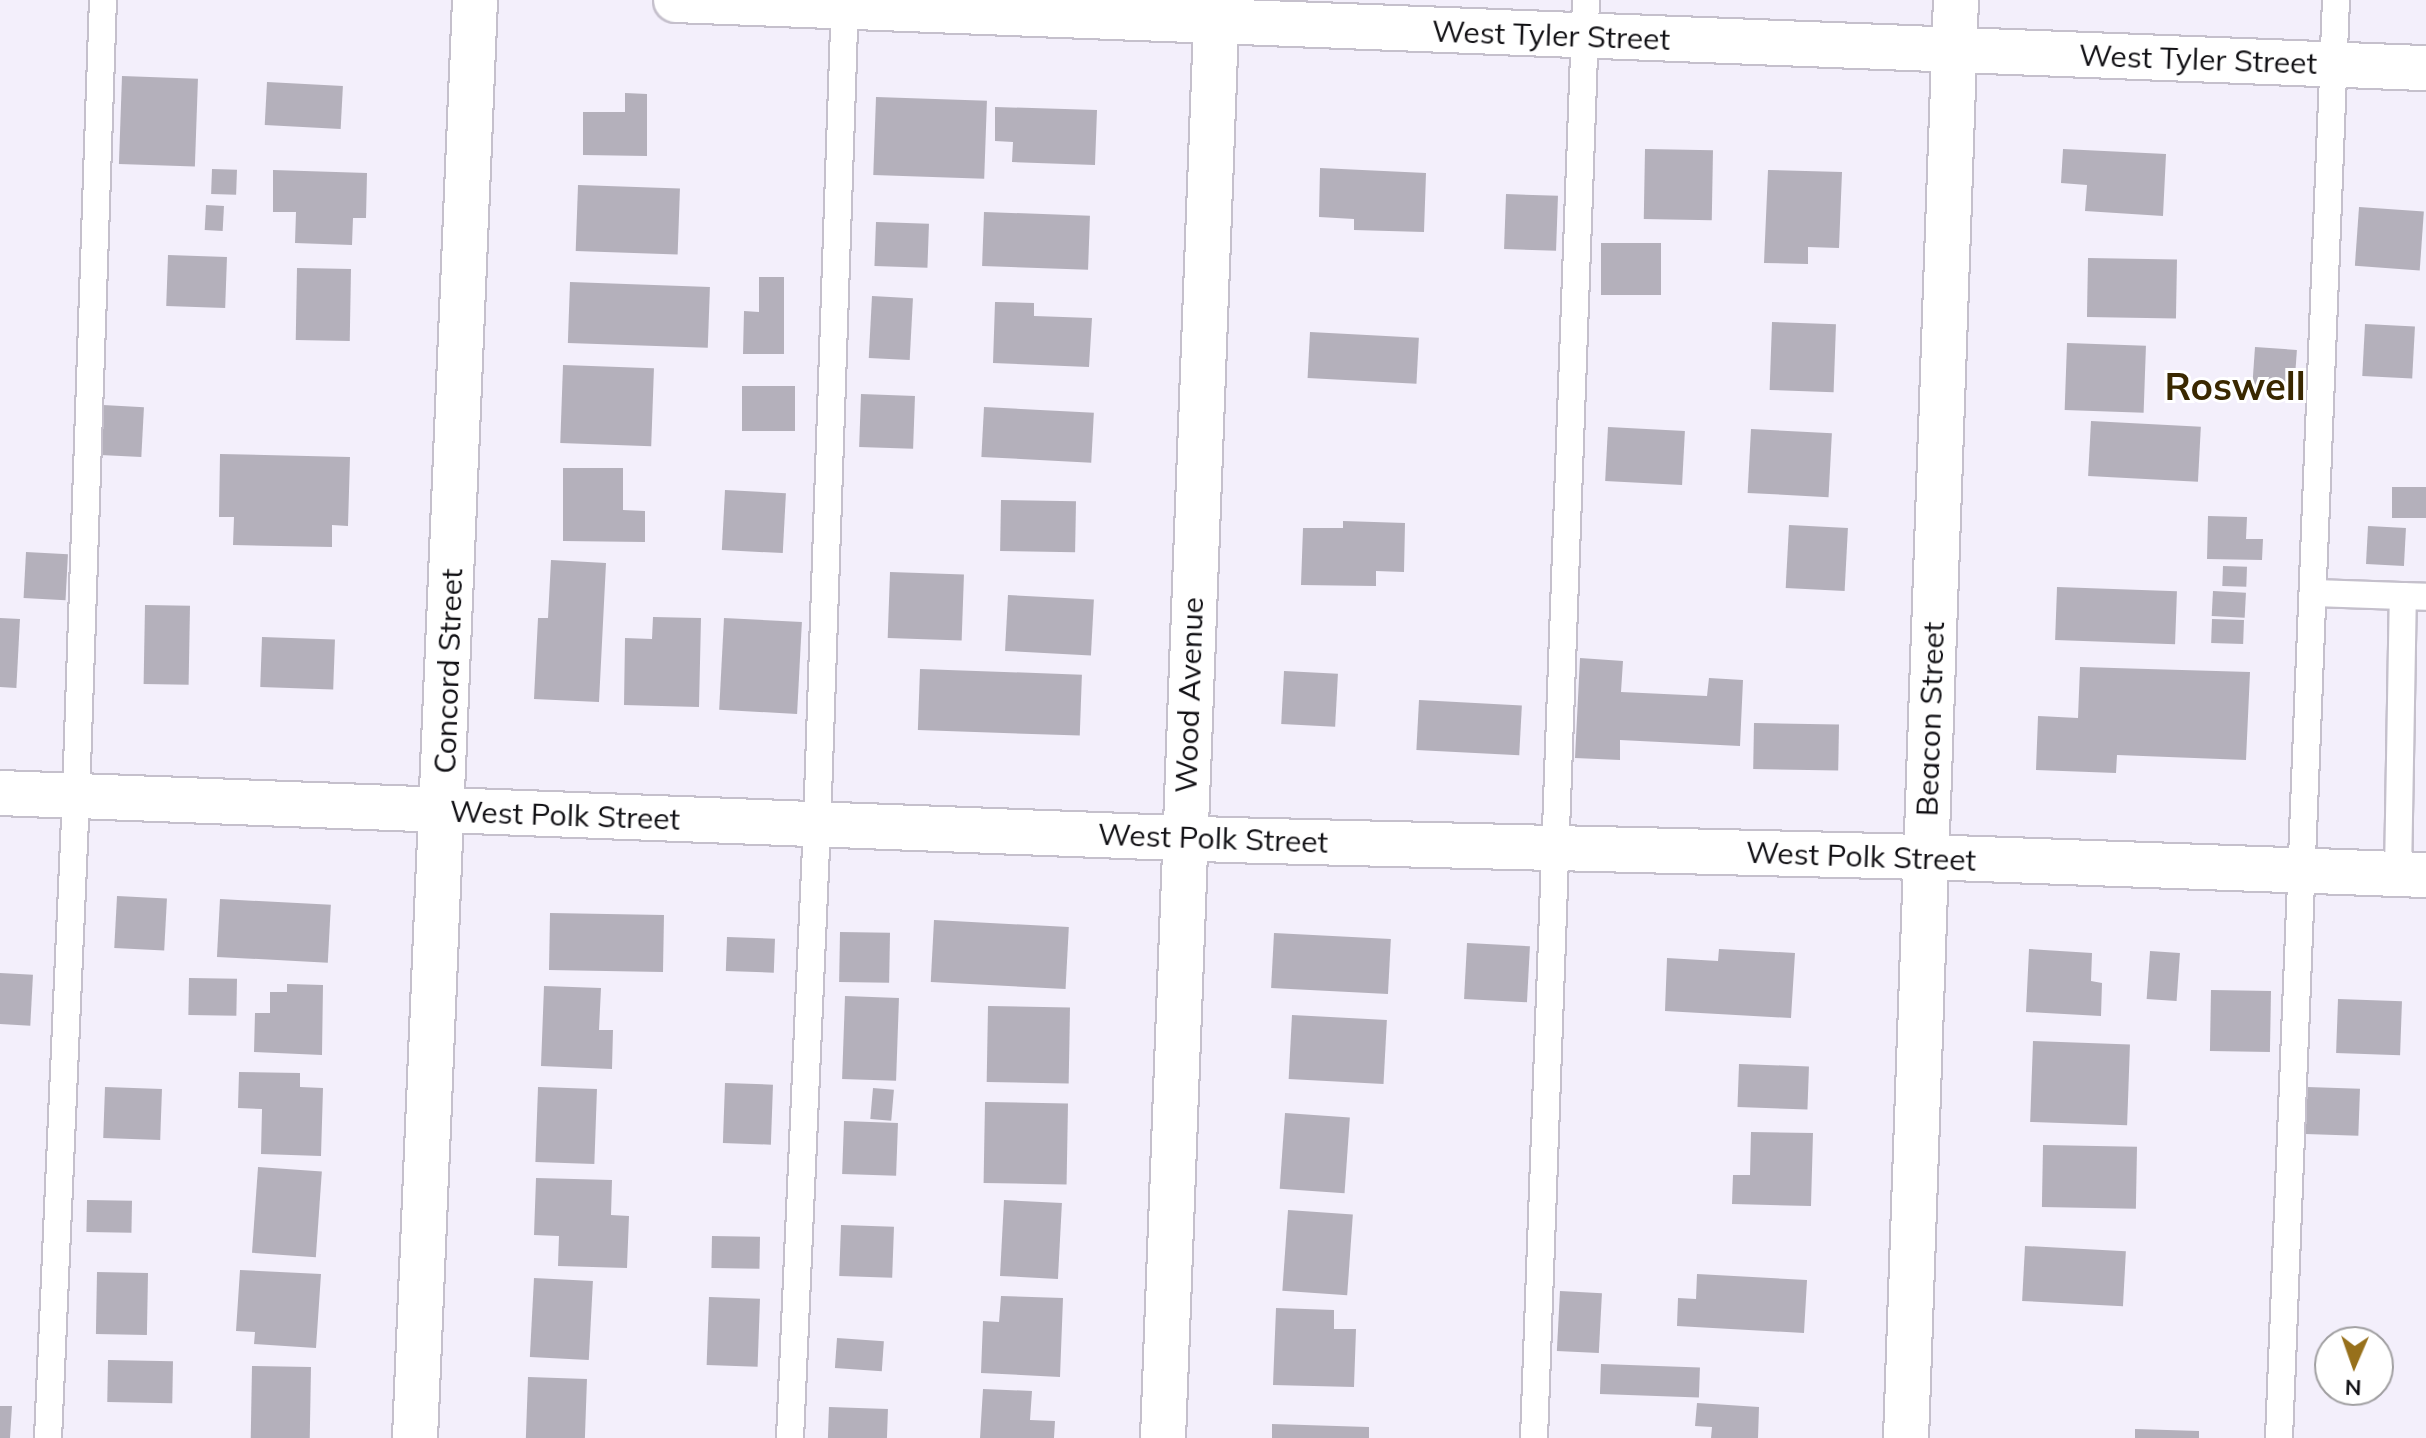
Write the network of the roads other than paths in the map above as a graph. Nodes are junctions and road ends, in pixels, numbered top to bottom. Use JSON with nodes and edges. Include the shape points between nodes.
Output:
{"nodes":[{"id":1,"x":103,"y":0,"type":"edge"},
{"id":2,"x":475,"y":0,"type":"edge"},
{"id":3,"x":676,"y":0,"type":"edge"},
{"id":4,"x":1956,"y":0,"type":"edge"},
{"id":5,"x":2336,"y":0,"type":"edge"},
{"id":6,"x":844,"y":4,"type":"edge"},
{"id":7,"x":1217,"y":12,"type":"edge"},
{"id":8,"x":1586,"y":18,"type":"edge"},
{"id":9,"x":1954,"y":49,"type":"junction"},
{"id":10,"x":2334,"y":64,"type":"junction"},
{"id":11,"x":2426,"y":68,"type":"edge"},
{"id":12,"x":2313,"y":593,"type":"junction"},
{"id":13,"x":2415,"y":596,"type":"edge"},
{"id":14,"x":0,"y":793,"type":"edge"},
{"id":15,"x":76,"y":796,"type":"junction"},
{"id":16,"x":442,"y":810,"type":"junction"},
{"id":17,"x":817,"y":825,"type":"junction"},
{"id":18,"x":1184,"y":838,"type":"junction"},
{"id":19,"x":1556,"y":847,"type":"junction"},
{"id":20,"x":1925,"y":857,"type":"junction"},
{"id":21,"x":2302,"y":870,"type":"junction"},
{"id":22,"x":2412,"y":875,"type":"edge"},
{"id":23,"x":48,"y":1438,"type":"edge"},
{"id":24,"x":415,"y":1438,"type":"edge"},
{"id":25,"x":790,"y":1438,"type":"edge"},
{"id":26,"x":1163,"y":1438,"type":"edge"},
{"id":27,"x":1534,"y":1438,"type":"edge"},
{"id":28,"x":1906,"y":1438,"type":"edge"},
{"id":29,"x":2279,"y":1438,"type":"edge"}],
"edges":[{"from":1,"to":15,"type":"lane"},
{"from":2,"to":16,"type":"street","name":"Concord Street"},
{"from":3,"to":6,"type":"street","name":"West Tyler Street"},
{"from":4,"to":9,"type":"street","name":"Beacon Street"},
{"from":5,"to":10,"type":"lane"},
{"from":6,"to":7,"type":"street","name":"West Tyler Street"},
{"from":6,"to":17,"type":"lane"},
{"from":7,"to":8,"type":"street","name":"West Tyler Street"},
{"from":7,"to":18,"type":"street","name":"Wood Avenue"},
{"from":8,"to":9,"type":"street","name":"West Tyler Street"},
{"from":8,"to":19,"type":"lane"},
{"from":9,"to":10,"type":"street","name":"West Tyler Street"},
{"from":9,"to":20,"type":"street","name":"Beacon Street"},
{"from":10,"to":11,"type":"street","name":"West Tyler Street"},
{"from":10,"to":12,"type":"lane"},
{"from":12,"to":13,"type":"lane"},
{"from":12,"to":21,"type":"lane"},
{"from":13,"to":22,"type":"lane"},
{"from":14,"to":15,"type":"street","name":"West Polk Street"},
{"from":15,"to":16,"type":"street","name":"West Polk Street"},
{"from":15,"to":23,"type":"lane"},
{"from":16,"to":17,"type":"street","name":"West Polk Street"},
{"from":16,"to":24,"type":"street","name":"Concord Street"},
{"from":17,"to":18,"type":"street","name":"West Polk Street"},
{"from":17,"to":25,"type":"lane"},
{"from":18,"to":19,"type":"street","name":"West Polk Street"},
{"from":18,"to":26,"type":"street","name":"Wood Avenue"},
{"from":19,"to":20,"type":"street","name":"West Polk Street"},
{"from":19,"to":27,"type":"lane"},
{"from":20,"to":21,"type":"street","name":"West Polk Street"},
{"from":20,"to":28,"type":"street","name":"Beacon Street"},
{"from":21,"to":22,"type":"street","name":"West Polk Street"},
{"from":21,"to":29,"type":"lane"}]}
